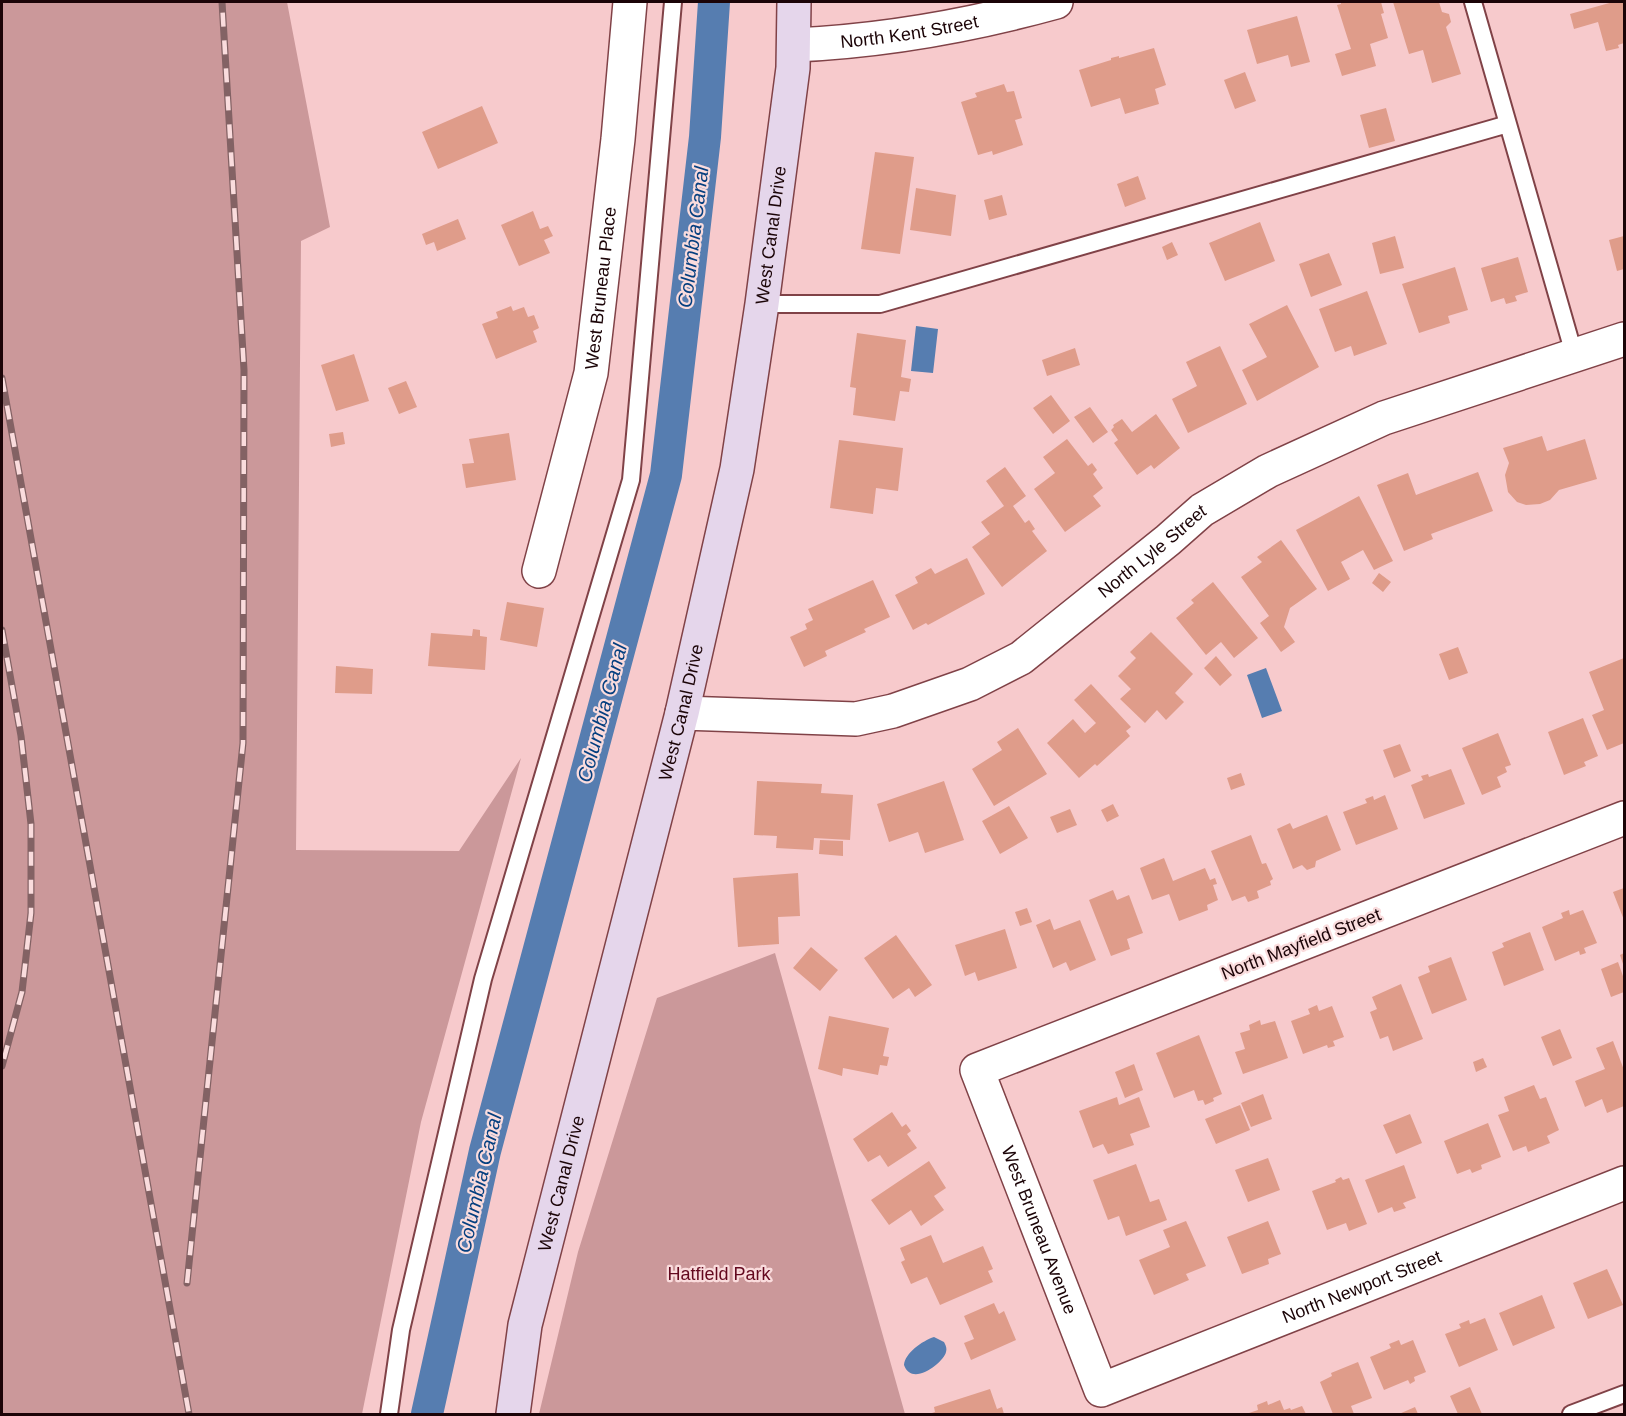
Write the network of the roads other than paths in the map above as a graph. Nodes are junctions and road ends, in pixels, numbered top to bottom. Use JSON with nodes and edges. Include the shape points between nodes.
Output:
{"nodes":[{"id":1,"x":630,"y":2,"type":"edge"},
{"id":2,"x":673,"y":2,"type":"edge"},
{"id":3,"x":794,"y":2,"type":"edge"},
{"id":4,"x":1056,"y":2,"type":"edge"},
{"id":5,"x":1473,"y":2,"type":"edge"},
{"id":6,"x":794,"y":45,"type":"junction"},
{"id":7,"x":1508,"y":124,"type":"junction"},
{"id":8,"x":762,"y":304,"type":"junction"},
{"id":9,"x":1624,"y":339,"type":"edge"},
{"id":10,"x":1574,"y":354,"type":"junction"},
{"id":11,"x":539,"y":571,"type":"dead end"},
{"id":12,"x":682,"y":713,"type":"junction"},
{"id":13,"x":1624,"y":818,"type":"edge"},
{"id":14,"x":977,"y":1070,"type":"joint"},
{"id":15,"x":1624,"y":1184,"type":"edge"},
{"id":16,"x":1101,"y":1389,"type":"joint"},
{"id":17,"x":1624,"y":1394,"type":"edge"},
{"id":18,"x":389,"y":1414,"type":"edge"},
{"id":19,"x":513,"y":1414,"type":"edge"},
{"id":20,"x":1571,"y":1414,"type":"edge"}],
"edges":[{"from":1,"to":11,"type":"street","name":"West Bruneau Place","via":[[591,373]]},
{"from":2,"to":18,"type":"lane","via":[[631,480],[483,979],[401,1330]]},
{"from":3,"to":6,"type":"street","name":"West Canal Drive"},
{"from":4,"to":6,"type":"street","name":"North Kent Street","via":[[935,31]]},
{"from":5,"to":7,"type":"lane"},
{"from":6,"to":8,"type":"street","name":"West Canal Drive"},
{"from":7,"to":8,"type":"lane","via":[[880,304]]},
{"from":7,"to":10,"type":"lane"},
{"from":8,"to":12,"type":"street","name":"West Canal Drive","via":[[737,469]]},
{"from":9,"to":10,"type":"street","name":"North Lyle Street"},
{"from":10,"to":12,"type":"street","name":"North Lyle Street","via":[[1384,418],[1268,471],[1202,510],[1021,658],[970,684],[893,711],[856,719]]},
{"from":12,"to":19,"type":"street","name":"West Canal Drive","via":[[528,1314]]},
{"from":13,"to":14,"type":"street","name":"North Mayfield Street"},
{"from":14,"to":16,"type":"street","name":"West Bruneau Avenue"},
{"from":15,"to":16,"type":"street","name":"North Newport Street"},
{"from":17,"to":20,"type":"lane"}]}
